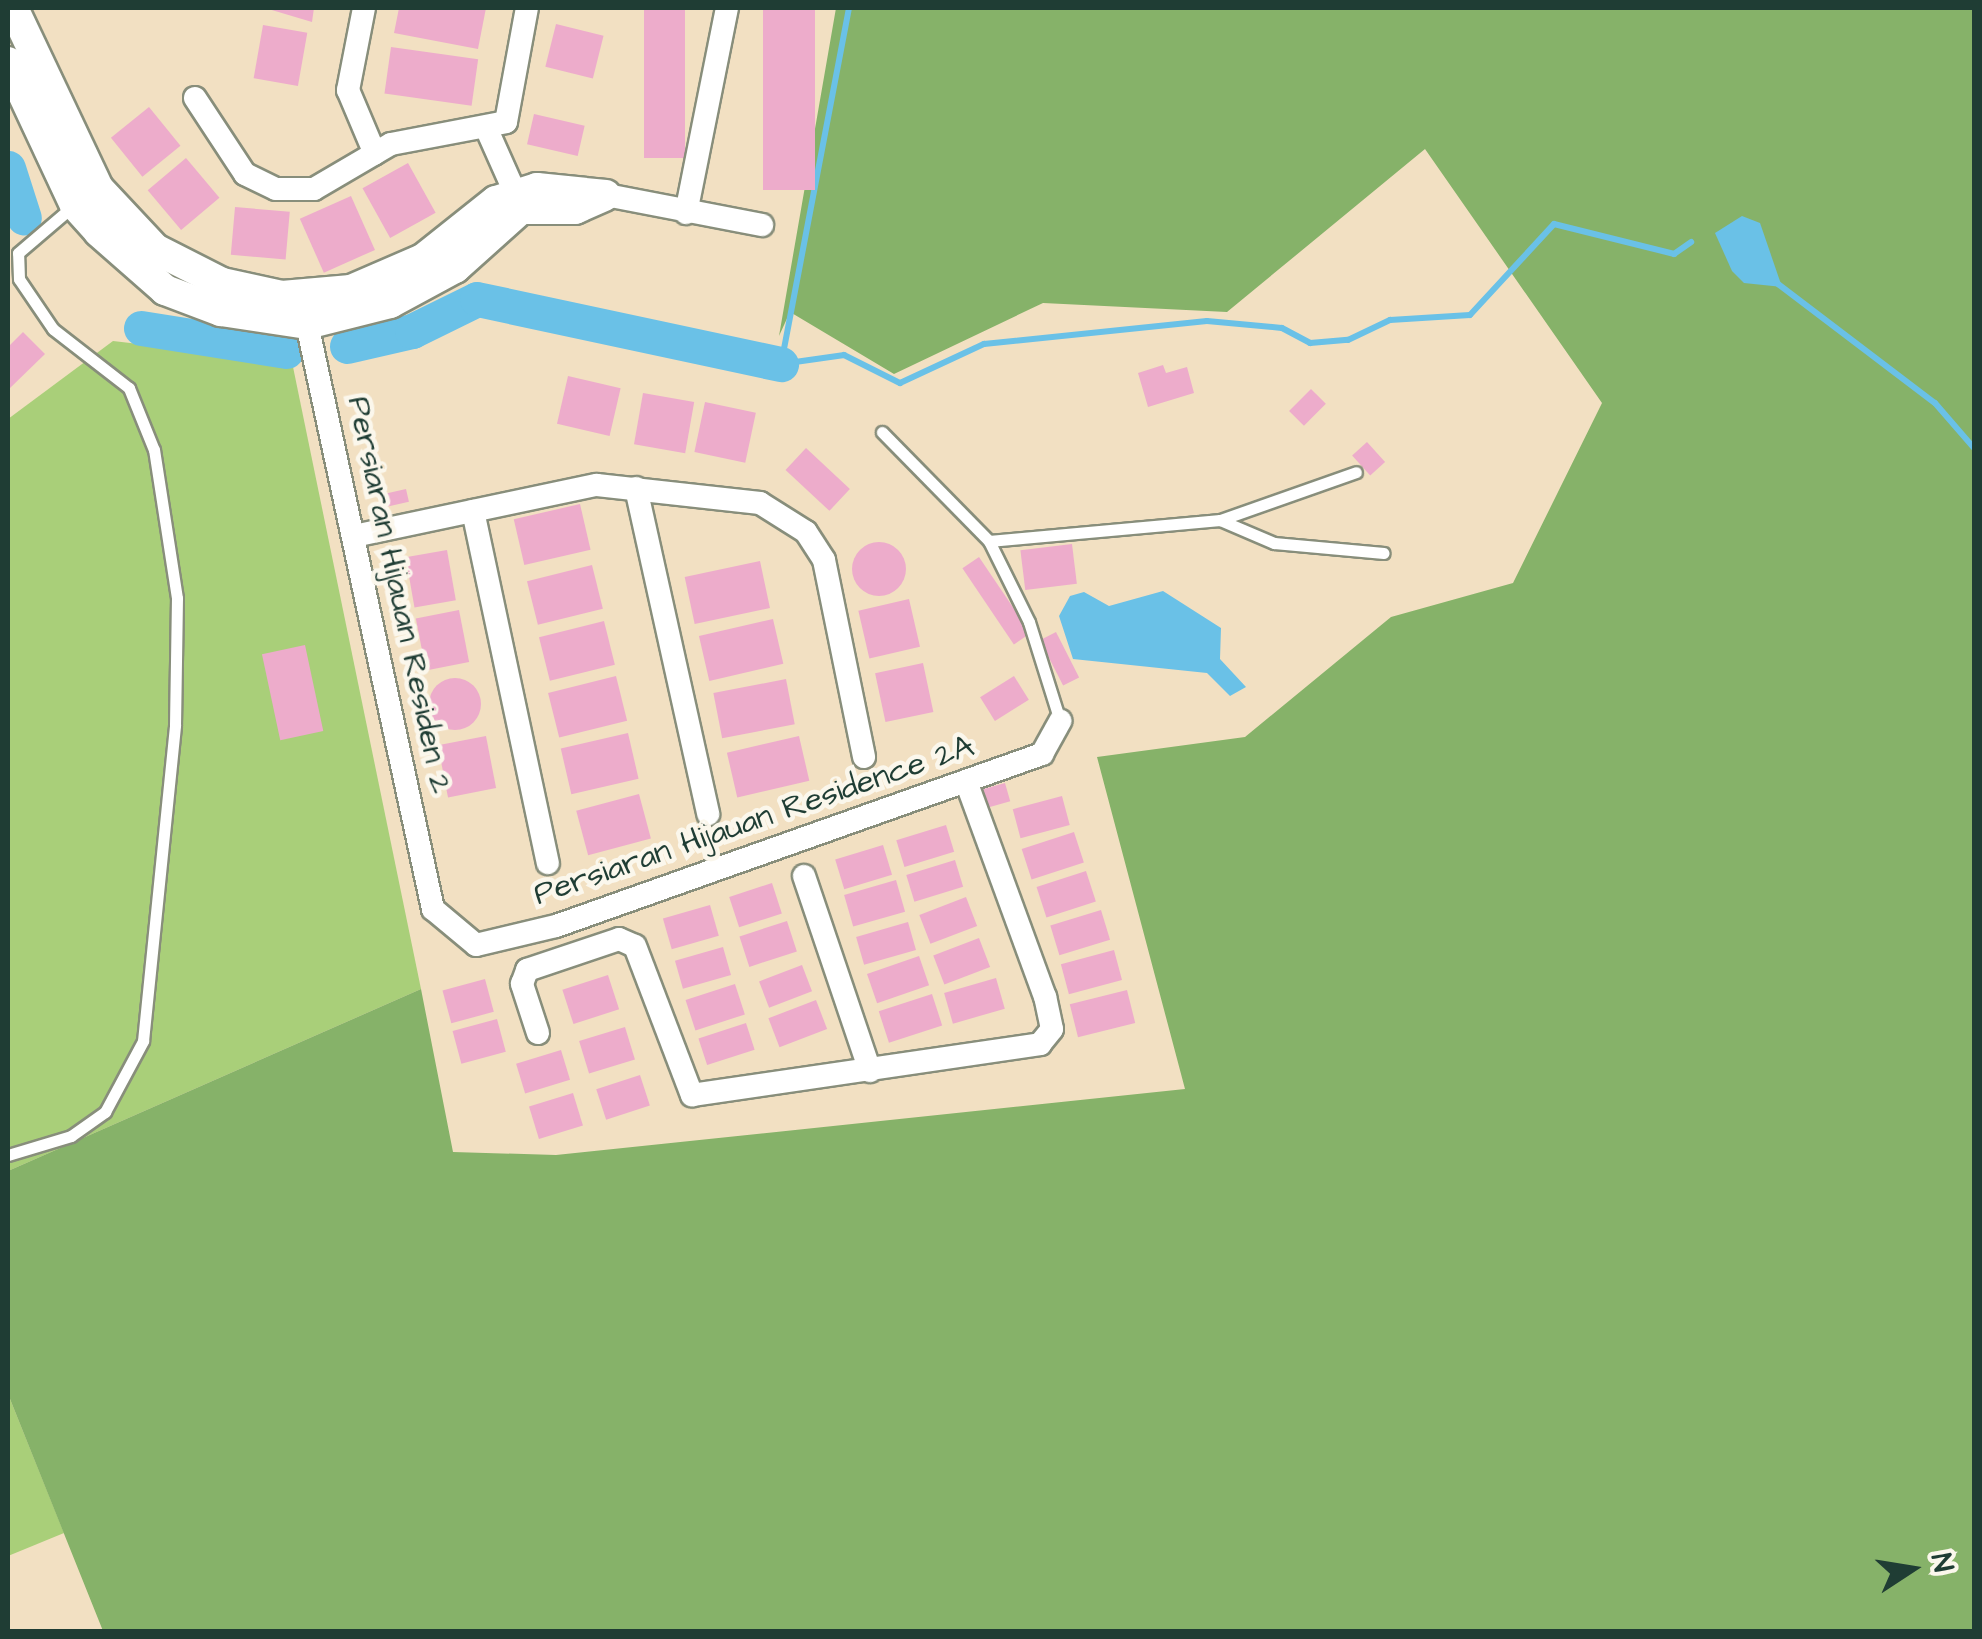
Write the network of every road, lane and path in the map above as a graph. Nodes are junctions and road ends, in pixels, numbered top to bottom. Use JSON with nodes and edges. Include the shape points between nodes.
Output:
{"nodes":[{"id":1,"x":364,"y":8,"type":"edge"},
{"id":2,"x":527,"y":8,"type":"edge"},
{"id":3,"x":727,"y":8,"type":"edge"},
{"id":4,"x":13,"y":13,"type":"edge"},
{"id":5,"x":8,"y":62,"type":"edge"},
{"id":6,"x":195,"y":98,"type":"dead end"},
{"id":7,"x":488,"y":132,"type":"junction"},
{"id":8,"x":375,"y":154,"type":"junction"},
{"id":9,"x":606,"y":195,"type":"joint"},
{"id":10,"x":87,"y":196,"type":"junction"},
{"id":11,"x":519,"y":201,"type":"junction"},
{"id":12,"x":686,"y":213,"type":"junction"},
{"id":13,"x":762,"y":225,"type":"dead end"},
{"id":14,"x":304,"y":309,"type":"junction"},
{"id":15,"x":882,"y":432,"type":"dead end"},
{"id":16,"x":1356,"y":472,"type":"dead end"},
{"id":17,"x":636,"y":488,"type":"junction"},
{"id":18,"x":473,"y":511,"type":"junction"},
{"id":19,"x":1220,"y":520,"type":"junction"},
{"id":20,"x":354,"y":536,"type":"junction"},
{"id":21,"x":989,"y":541,"type":"junction"},
{"id":22,"x":1384,"y":553,"type":"dead end"},
{"id":23,"x":1060,"y":722,"type":"joint"},
{"id":24,"x":864,"y":758,"type":"dead end"},
{"id":25,"x":966,"y":780,"type":"junction"},
{"id":26,"x":708,"y":814,"type":"dead end"},
{"id":27,"x":548,"y":864,"type":"dead end"},
{"id":28,"x":804,"y":876,"type":"dead end"},
{"id":29,"x":452,"y":932,"type":"joint"},
{"id":30,"x":538,"y":1033,"type":"dead end"},
{"id":31,"x":870,"y":1071,"type":"junction"},
{"id":32,"x":8,"y":1156,"type":"edge"}],
"edges":[{"from":1,"to":8,"type":"street","via":[[348,90]]},
{"from":2,"to":7,"type":"street","via":[[506,122]]},
{"from":3,"to":12,"type":"street"},
{"from":4,"to":10,"type":"street"},
{"from":5,"to":10,"type":"street"},
{"from":6,"to":8,"type":"street","via":[[245,174],[276,189],[314,189]]},
{"from":7,"to":8,"type":"street","via":[[400,142]]},
{"from":7,"to":11,"type":"street"},
{"from":9,"to":11,"type":"street"},
{"from":9,"to":12,"type":"street"},
{"from":10,"to":14,"type":"street","via":[[178,263]]},
{"from":10,"to":32,"type":"lane","via":[[18,253],[20,279],[52,329],[130,388],[154,450],[177,598],[176,725],[138,1054],[104,1112],[71,1136]]},
{"from":11,"to":14,"type":"street","via":[[380,281]]},
{"from":12,"to":13,"type":"street"},
{"from":14,"to":20,"type":"street","name":"Persiaran Hijauan Residen 2"},
{"from":15,"to":21,"type":"lane"},
{"from":16,"to":19,"type":"lane"},
{"from":17,"to":18,"type":"street","via":[[597,485]]},
{"from":17,"to":24,"type":"street","via":[[760,502],[806,532],[824,560]]},
{"from":17,"to":26,"type":"street"},
{"from":18,"to":20,"type":"street"},
{"from":18,"to":27,"type":"street"},
{"from":19,"to":21,"type":"lane"},
{"from":19,"to":22,"type":"lane","via":[[1274,543]]},
{"from":20,"to":29,"type":"street","name":"Persiaran Hijauan Residen 2","via":[[432,909]]},
{"from":21,"to":23,"type":"lane","via":[[1029,622]]},
{"from":23,"to":25,"type":"street","name":"Persiaran Hijauan Residence 2A","via":[[1042,754]]},
{"from":25,"to":29,"type":"street","name":"Persiaran Hijauan Residence 2A","via":[[495,944]]},
{"from":25,"to":31,"type":"street","via":[[1052,1029],[1040,1044]]},
{"from":28,"to":31,"type":"street"},
{"from":30,"to":31,"type":"street","via":[[522,984],[528,970],[618,940],[635,946],[692,1094]]}]}
